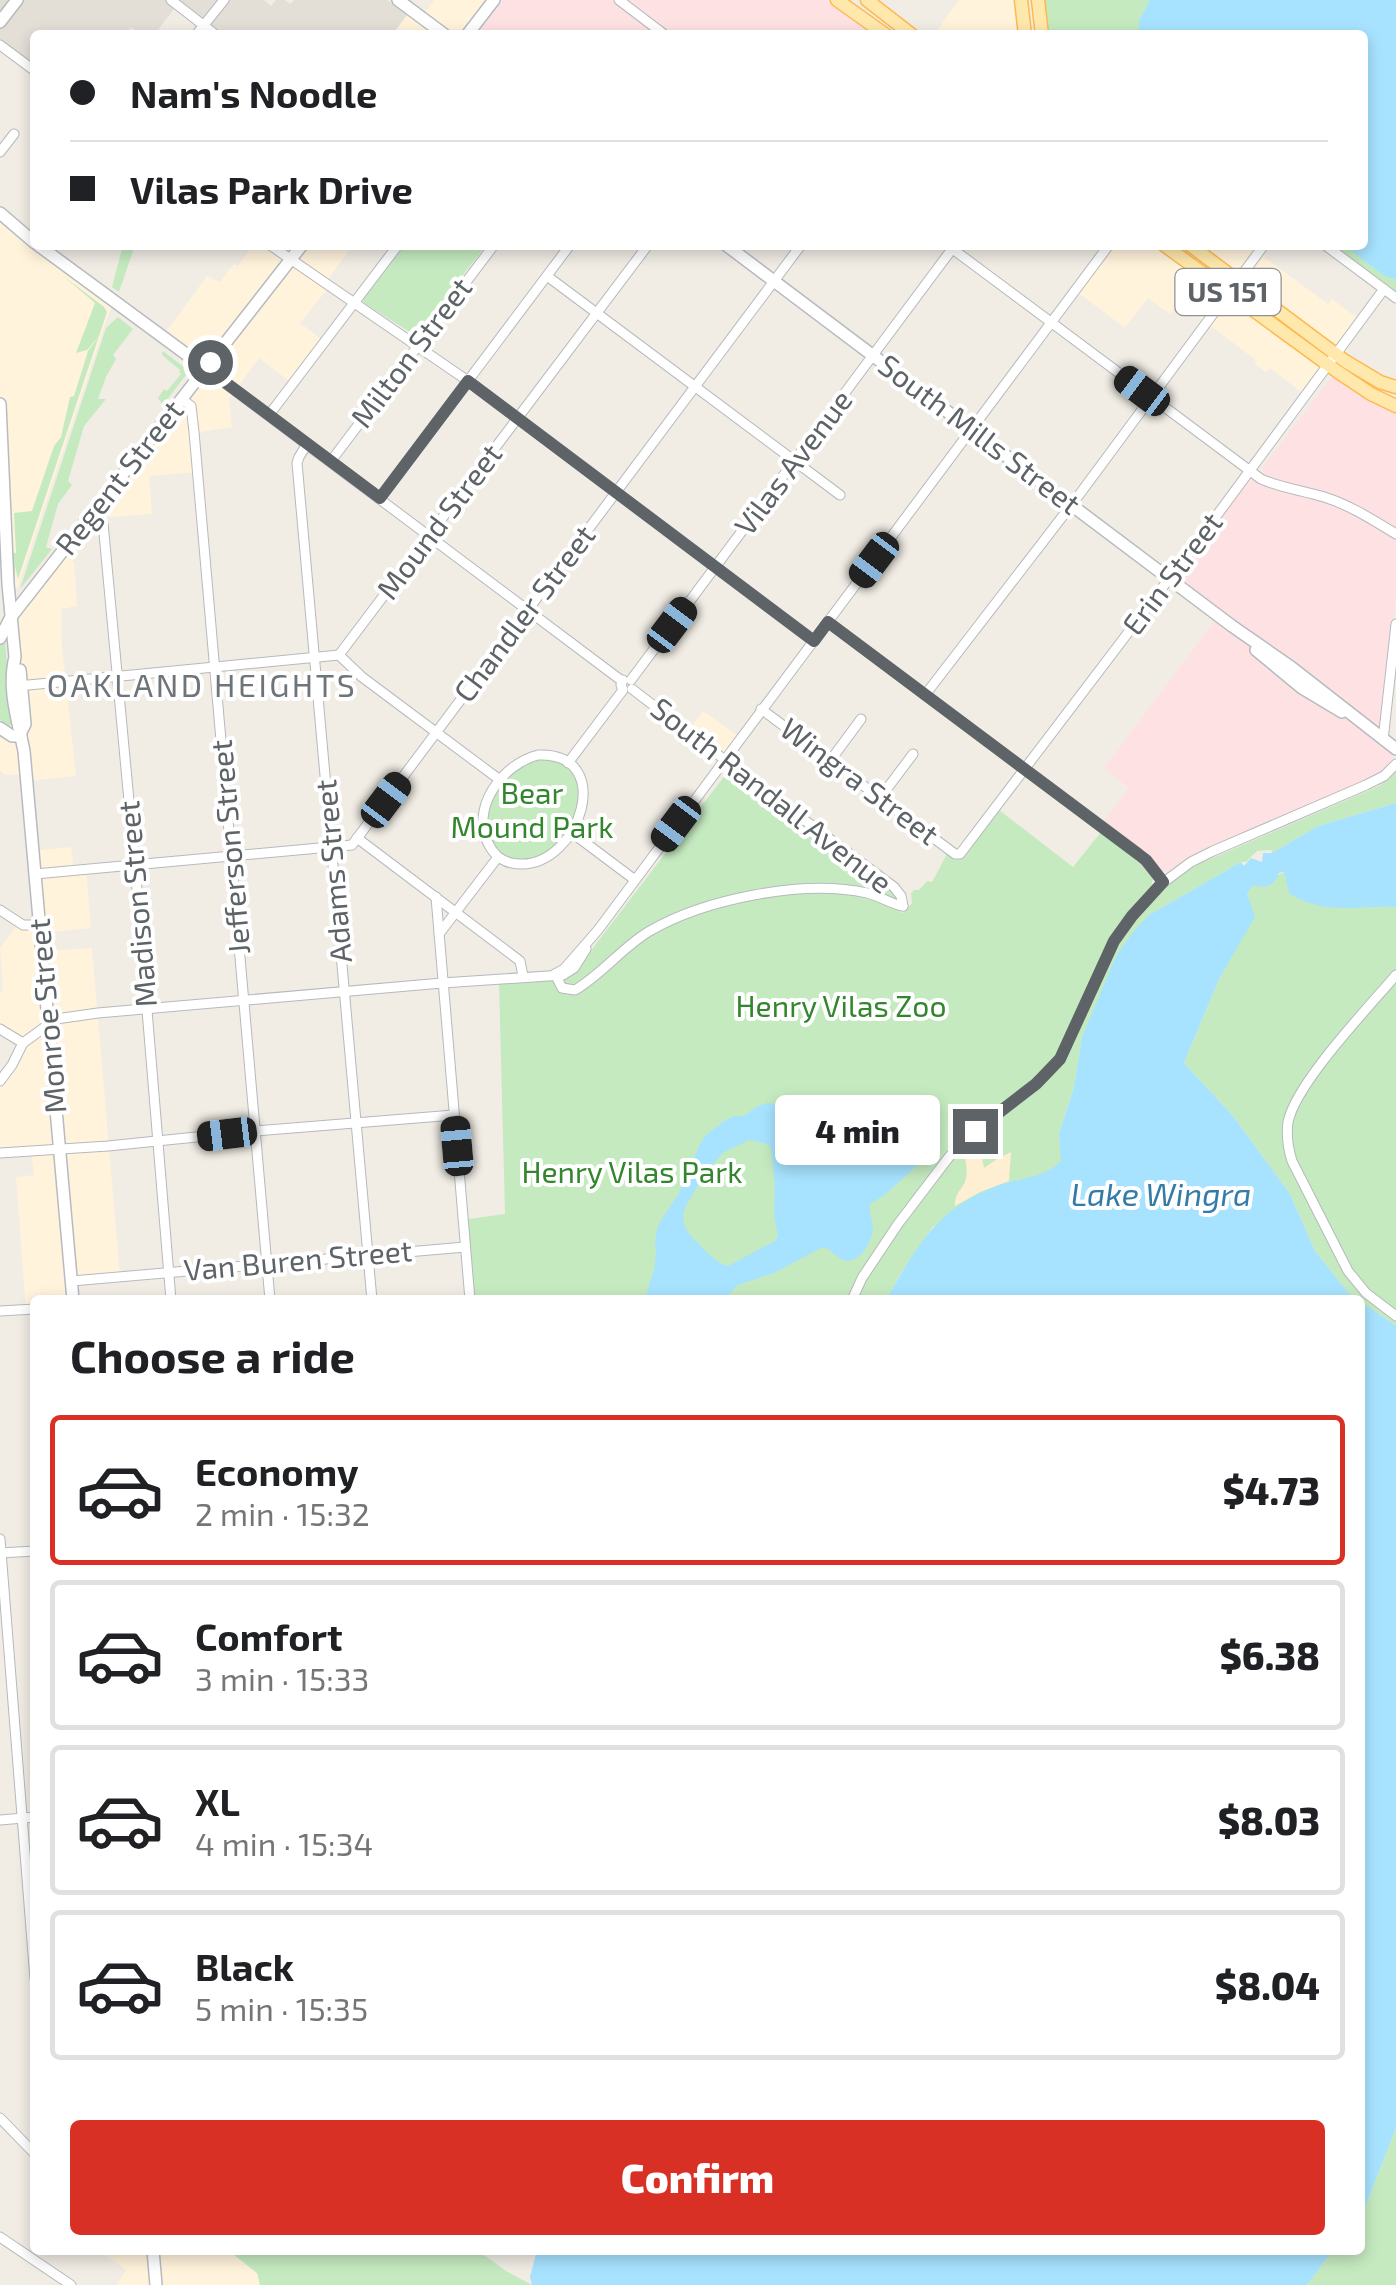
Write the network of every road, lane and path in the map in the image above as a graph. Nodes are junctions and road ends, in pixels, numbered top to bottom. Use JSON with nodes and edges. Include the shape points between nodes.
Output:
{"nodes":[{"id":1,"x":17,"y":0,"type":"edge"},
{"id":2,"x":171,"y":0,"type":"edge"},
{"id":3,"x":224,"y":0,"type":"edge"},
{"id":4,"x":494,"y":0,"type":"edge"},
{"id":5,"x":618,"y":0,"type":"edge"},
{"id":6,"x":837,"y":0,"type":"edge"},
{"id":7,"x":867,"y":0,"type":"edge"},
{"id":8,"x":1021,"y":0,"type":"edge"},
{"id":9,"x":1038,"y":0,"type":"edge"},
{"id":10,"x":406,"y":2,"type":"edge"},
{"id":11,"x":0,"y":22,"type":"edge"},
{"id":12,"x":204,"y":25,"type":"junction"},
{"id":13,"x":200,"y":30,"type":"edge"},
{"id":14,"x":210,"y":30,"type":"edge"},
{"id":15,"x":439,"y":30,"type":"edge"},
{"id":16,"x":471,"y":30,"type":"edge"},
{"id":17,"x":651,"y":30,"type":"edge"},
{"id":18,"x":879,"y":30,"type":"edge"},
{"id":19,"x":906,"y":30,"type":"edge"},
{"id":20,"x":1024,"y":30,"type":"edge"},
{"id":21,"x":1041,"y":30,"type":"edge"},
{"id":22,"x":0,"y":45,"type":"edge"},
{"id":23,"x":30,"y":67,"type":"edge"},
{"id":24,"x":14,"y":134,"type":"dead end"},
{"id":25,"x":0,"y":152,"type":"edge"},
{"id":26,"x":0,"y":213,"type":"edge"},
{"id":27,"x":6,"y":224,"type":"edge"},
{"id":28,"x":30,"y":239,"type":"edge"},
{"id":29,"x":46,"y":250,"type":"edge"},
{"id":30,"x":277,"y":250,"type":"edge"},
{"id":31,"x":298,"y":250,"type":"edge"},
{"id":32,"x":394,"y":250,"type":"edge"},
{"id":33,"x":490,"y":250,"type":"edge"},
{"id":34,"x":566,"y":250,"type":"edge"},
{"id":35,"x":644,"y":250,"type":"edge"},
{"id":36,"x":732,"y":250,"type":"edge"},
{"id":37,"x":797,"y":250,"type":"edge"},
{"id":38,"x":949,"y":250,"type":"edge"},
{"id":39,"x":957,"y":250,"type":"edge"},
{"id":40,"x":1105,"y":250,"type":"edge"},
{"id":41,"x":1171,"y":250,"type":"edge"},
{"id":42,"x":1197,"y":250,"type":"edge"},
{"id":43,"x":1260,"y":250,"type":"edge"},
{"id":44,"x":1332,"y":250,"type":"edge"},
{"id":45,"x":290,"y":260,"type":"junction"},
{"id":46,"x":547,"y":276,"type":"junction"},
{"id":47,"x":1238,"y":280,"type":"junction"},
{"id":48,"x":774,"y":282,"type":"junction"},
{"id":49,"x":1384,"y":289,"type":"junction"},
{"id":50,"x":1229,"y":293,"type":"junction"},
{"id":51,"x":1396,"y":298,"type":"edge"},
{"id":52,"x":354,"y":304,"type":"junction"},
{"id":53,"x":596,"y":314,"type":"junction"},
{"id":54,"x":1051,"y":323,"type":"junction"},
{"id":55,"x":417,"y":346,"type":"junction"},
{"id":56,"x":874,"y":356,"type":"junction"},
{"id":57,"x":1332,"y":359,"type":"junction"},
{"id":58,"x":206,"y":368,"type":"junction"},
{"id":59,"x":468,"y":381,"type":"junction"},
{"id":60,"x":695,"y":387,"type":"junction"},
{"id":61,"x":1396,"y":388,"type":"edge"},
{"id":62,"x":1151,"y":397,"type":"junction"},
{"id":63,"x":182,"y":399,"type":"junction"},
{"id":64,"x":0,"y":404,"type":"edge"},
{"id":65,"x":1396,"y":406,"type":"edge"},
{"id":66,"x":268,"y":416,"type":"junction"},
{"id":67,"x":518,"y":419,"type":"junction"},
{"id":68,"x":972,"y":430,"type":"junction"},
{"id":69,"x":307,"y":444,"type":"junction"},
{"id":70,"x":330,"y":462,"type":"junction"},
{"id":71,"x":794,"y":462,"type":"junction"},
{"id":72,"x":1250,"y":471,"type":"junction"},
{"id":73,"x":617,"y":492,"type":"junction"},
{"id":74,"x":840,"y":495,"type":"dead end"},
{"id":75,"x":380,"y":498,"type":"junction"},
{"id":76,"x":1072,"y":504,"type":"junction"},
{"id":77,"x":92,"y":514,"type":"junction"},
{"id":78,"x":5,"y":515,"type":"junction"},
{"id":79,"x":1396,"y":534,"type":"edge"},
{"id":80,"x":430,"y":536,"type":"junction"},
{"id":81,"x":0,"y":564,"type":"edge"},
{"id":82,"x":716,"y":566,"type":"junction"},
{"id":83,"x":1170,"y":579,"type":"junction"},
{"id":84,"x":4,"y":587,"type":"edge"},
{"id":85,"x":528,"y":610,"type":"junction"},
{"id":86,"x":6,"y":619,"type":"edge"},
{"id":87,"x":828,"y":622,"type":"junction"},
{"id":88,"x":1396,"y":624,"type":"edge"},
{"id":89,"x":1395,"y":637,"type":"edge"},
{"id":90,"x":0,"y":638,"type":"edge"},
{"id":91,"x":814,"y":641,"type":"junction"},
{"id":92,"x":339,"y":655,"type":"junction"},
{"id":93,"x":315,"y":659,"type":"junction"},
{"id":94,"x":216,"y":666,"type":"junction"},
{"id":95,"x":117,"y":677,"type":"junction"},
{"id":96,"x":627,"y":685,"type":"junction"},
{"id":97,"x":17,"y":687,"type":"junction"},
{"id":98,"x":925,"y":695,"type":"junction"},
{"id":99,"x":762,"y":710,"type":"junction"},
{"id":100,"x":861,"y":719,"type":"dead end"},
{"id":101,"x":0,"y":728,"type":"edge"},
{"id":102,"x":436,"y":732,"type":"junction"},
{"id":103,"x":21,"y":734,"type":"junction"},
{"id":104,"x":1383,"y":740,"type":"junction"},
{"id":105,"x":1396,"y":749,"type":"edge"},
{"id":106,"x":913,"y":754,"type":"dead end"},
{"id":107,"x":725,"y":760,"type":"junction"},
{"id":108,"x":830,"y":761,"type":"junction"},
{"id":109,"x":568,"y":763,"type":"junction"},
{"id":110,"x":1396,"y":764,"type":"edge"},
{"id":111,"x":1025,"y":769,"type":"junction"},
{"id":112,"x":500,"y":780,"type":"junction"},
{"id":113,"x":880,"y":798,"type":"junction"},
{"id":114,"x":572,"y":832,"type":"junction"},
{"id":115,"x":357,"y":838,"type":"junction"},
{"id":116,"x":331,"y":848,"type":"junction"},
{"id":117,"x":957,"y":855,"type":"joint"},
{"id":118,"x":233,"y":856,"type":"junction"},
{"id":119,"x":498,"y":857,"type":"junction"},
{"id":120,"x":135,"y":865,"type":"junction"},
{"id":121,"x":35,"y":874,"type":"junction"},
{"id":122,"x":635,"y":880,"type":"junction"},
{"id":123,"x":1163,"y":882,"type":"junction"},
{"id":124,"x":436,"y":897,"type":"junction"},
{"id":125,"x":0,"y":910,"type":"edge"},
{"id":126,"x":456,"y":912,"type":"junction"},
{"id":127,"x":40,"y":925,"type":"junction"},
{"id":128,"x":439,"y":935,"type":"junction"},
{"id":129,"x":555,"y":974,"type":"junction"},
{"id":130,"x":1396,"y":975,"type":"edge"},
{"id":131,"x":523,"y":976,"type":"junction"},
{"id":132,"x":442,"y":983,"type":"junction"},
{"id":133,"x":344,"y":991,"type":"junction"},
{"id":134,"x":243,"y":1000,"type":"junction"},
{"id":135,"x":147,"y":1008,"type":"junction"},
{"id":136,"x":48,"y":1024,"type":"junction"},
{"id":137,"x":0,"y":1028,"type":"edge"},
{"id":138,"x":23,"y":1042,"type":"junction"},
{"id":139,"x":0,"y":1081,"type":"edge"},
{"id":140,"x":454,"y":1115,"type":"junction"},
{"id":141,"x":356,"y":1124,"type":"junction"},
{"id":142,"x":255,"y":1130,"type":"junction"},
{"id":143,"x":158,"y":1140,"type":"junction"},
{"id":144,"x":60,"y":1149,"type":"junction"},
{"id":145,"x":0,"y":1152,"type":"edge"},
{"id":146,"x":466,"y":1247,"type":"junction"},
{"id":147,"x":368,"y":1256,"type":"junction"},
{"id":148,"x":267,"y":1264,"type":"junction"},
{"id":149,"x":168,"y":1273,"type":"junction"},
{"id":150,"x":72,"y":1280,"type":"junction"},
{"id":151,"x":73,"y":1295,"type":"edge"},
{"id":152,"x":170,"y":1295,"type":"edge"},
{"id":153,"x":270,"y":1295,"type":"edge"},
{"id":154,"x":372,"y":1295,"type":"edge"},
{"id":155,"x":470,"y":1295,"type":"edge"},
{"id":156,"x":854,"y":1295,"type":"edge"},
{"id":157,"x":30,"y":1309,"type":"edge"},
{"id":158,"x":0,"y":1311,"type":"edge"},
{"id":159,"x":1396,"y":1316,"type":"edge"},
{"id":160,"x":0,"y":1539,"type":"edge"},
{"id":161,"x":30,"y":1551,"type":"edge"},
{"id":162,"x":0,"y":1553,"type":"edge"},
{"id":163,"x":30,"y":1817,"type":"edge"},
{"id":164,"x":20,"y":1818,"type":"junction"},
{"id":165,"x":0,"y":1820,"type":"edge"},
{"id":166,"x":30,"y":1925,"type":"edge"},
{"id":167,"x":0,"y":2118,"type":"edge"},
{"id":168,"x":30,"y":2149,"type":"edge"},
{"id":169,"x":0,"y":2237,"type":"edge"},
{"id":170,"x":153,"y":2255,"type":"edge"},
{"id":171,"x":70,"y":2285,"type":"edge"},
{"id":172,"x":156,"y":2285,"type":"edge"}],
"edges":[{"from":1,"to":11,"type":"main road"},
{"from":2,"to":12,"type":"street"},
{"from":3,"to":12,"type":"street"},
{"from":4,"to":16,"type":"main road"},
{"from":5,"to":17,"type":"street"},
{"from":6,"to":18,"type":"main road"},
{"from":7,"to":19,"type":"main road"},
{"from":8,"to":20,"type":"main road"},
{"from":9,"to":21,"type":"main road"},
{"from":10,"to":15,"type":"main road"},
{"from":12,"to":13,"type":"street"},
{"from":12,"to":14,"type":"street"},
{"from":22,"to":23,"type":"street"},
{"from":24,"to":25,"type":"street"},
{"from":26,"to":27,"type":"main road"},
{"from":27,"to":28,"type":"main road"},
{"from":29,"to":58,"type":"main road"},
{"from":30,"to":45,"type":"street"},
{"from":31,"to":45,"type":"main road","name":"Regent Street"},
{"from":32,"to":52,"type":"street"},
{"from":33,"to":55,"type":"street","name":"Milton Street"},
{"from":34,"to":46,"type":"street"},
{"from":35,"to":53,"type":"street","name":"Mound Street"},
{"from":36,"to":48,"type":"main road","name":"South Mills Street"},
{"from":37,"to":48,"type":"street","name":"Chandler Street"},
{"from":38,"to":56,"type":"street","name":"Vilas Avenue"},
{"from":39,"to":54,"type":"street"},
{"from":40,"to":54,"type":"street"},
{"from":41,"to":50,"type":"main road","number":"US 151"},
{"from":42,"to":47,"type":"main road","number":"US 151"},
{"from":43,"to":47,"type":"street"},
{"from":44,"to":49,"type":"street"},
{"from":45,"to":52,"type":"street"},
{"from":45,"to":58,"type":"main road","name":"Regent Street"},
{"from":46,"to":53,"type":"street"},
{"from":46,"to":59,"type":"street"},
{"from":47,"to":50,"type":"street"},
{"from":47,"to":57,"type":"main road","number":"US 151"},
{"from":48,"to":56,"type":"main road","name":"South Mills Street"},
{"from":48,"to":60,"type":"street","name":"Chandler Street"},
{"from":49,"to":51,"type":"street"},
{"from":49,"to":57,"type":"street","name":"Erin Street"},
{"from":50,"to":57,"type":"main road","number":"US 151"},
{"from":50,"to":62,"type":"street"},
{"from":52,"to":55,"type":"street"},
{"from":52,"to":66,"type":"street"},
{"from":53,"to":60,"type":"street"},
{"from":53,"to":67,"type":"street","name":"Mound Street"},
{"from":54,"to":62,"type":"street"},
{"from":54,"to":68,"type":"street"},
{"from":55,"to":59,"type":"street"},
{"from":55,"to":70,"type":"street","name":"Milton Street"},
{"from":56,"to":68,"type":"main road","name":"South Mills Street"},
{"from":56,"to":71,"type":"street","name":"Vilas Avenue"},
{"from":57,"to":61,"type":"main road","number":"US 151"},
{"from":57,"to":65,"type":"main road","number":"US 151","via":[[1370,394]]},
{"from":57,"to":72,"type":"street","name":"Erin Street"},
{"from":58,"to":63,"type":"main road","name":"Regent Street"},
{"from":58,"to":66,"type":"street","name":"South Randall Avenue"},
{"from":59,"to":67,"type":"street"},
{"from":59,"to":75,"type":"street"},
{"from":60,"to":71,"type":"street"},
{"from":60,"to":73,"type":"street","name":"Chandler Street"},
{"from":62,"to":72,"type":"street"},
{"from":62,"to":76,"type":"street"},
{"from":63,"to":77,"type":"main road","name":"Regent Street"},
{"from":63,"to":94,"type":"street","name":"Jefferson Street","via":[[191,406]]},
{"from":64,"to":78,"type":"main road","name":"Monroe Street"},
{"from":66,"to":69,"type":"street","name":"South Randall Avenue"},
{"from":67,"to":73,"type":"street"},
{"from":67,"to":80,"type":"street","name":"Mound Street"},
{"from":68,"to":76,"type":"main road","name":"South Mills Street"},
{"from":68,"to":87,"type":"street"},
{"from":69,"to":70,"type":"street","name":"South Randall Avenue"},
{"from":69,"to":93,"type":"street","name":"Adams Street","via":[[298,463]]},
{"from":70,"to":75,"type":"street","name":"South Randall Avenue"},
{"from":71,"to":74,"type":"street"},
{"from":71,"to":82,"type":"street","name":"Vilas Avenue"},
{"from":72,"to":79,"type":"street","via":[[1342,504]]},
{"from":72,"to":83,"type":"street","name":"Erin Street"},
{"from":73,"to":82,"type":"street"},
{"from":73,"to":85,"type":"street","name":"Chandler Street"},
{"from":75,"to":80,"type":"street","name":"South Randall Avenue"},
{"from":76,"to":83,"type":"main road","name":"South Mills Street"},
{"from":76,"to":98,"type":"street"},
{"from":77,"to":86,"type":"main road","name":"Regent Street"},
{"from":77,"to":95,"type":"street","name":"Madison Street","via":[[103,523]]},
{"from":78,"to":81,"type":"main road"},
{"from":78,"to":84,"type":"main road","name":"Monroe Street"},
{"from":80,"to":85,"type":"street","name":"South Randall Avenue"},
{"from":80,"to":92,"type":"street","name":"Mound Street"},
{"from":82,"to":91,"type":"street"},
{"from":82,"to":96,"type":"street","name":"Vilas Avenue"},
{"from":83,"to":104,"type":"main road","name":"South Mills Street","via":[[1302,688]]},
{"from":83,"to":111,"type":"street","name":"Erin Street"},
{"from":84,"to":86,"type":"main road","name":"Monroe Street"},
{"from":85,"to":96,"type":"street","name":"South Randall Avenue"},
{"from":85,"to":102,"type":"street","name":"Chandler Street"},
{"from":86,"to":90,"type":"main road","name":"Regent Street"},
{"from":86,"to":97,"type":"main road","name":"Monroe Street"},
{"from":87,"to":91,"type":"street"},
{"from":87,"to":98,"type":"street"},
{"from":88,"to":89,"type":"street"},
{"from":89,"to":104,"type":"street"},
{"from":91,"to":99,"type":"street"},
{"from":92,"to":93,"type":"street"},
{"from":92,"to":102,"type":"street"},
{"from":93,"to":94,"type":"street"},
{"from":93,"to":116,"type":"street","name":"Adams Street"},
{"from":94,"to":95,"type":"street"},
{"from":94,"to":118,"type":"street","name":"Jefferson Street"},
{"from":95,"to":97,"type":"street"},
{"from":95,"to":120,"type":"street","name":"Madison Street"},
{"from":96,"to":107,"type":"street","name":"South Randall Avenue"},
{"from":96,"to":109,"type":"street","name":"Vilas Avenue"},
{"from":97,"to":103,"type":"main road","name":"Monroe Street"},
{"from":98,"to":111,"type":"street"},
{"from":99,"to":107,"type":"street"},
{"from":99,"to":108,"type":"street","name":"Wingra Street"},
{"from":100,"to":108,"type":"street"},
{"from":101,"to":103,"type":"main road"},
{"from":102,"to":112,"type":"street"},
{"from":102,"to":115,"type":"street","name":"Chandler Street"},
{"from":103,"to":121,"type":"main road","name":"Monroe Street"},
{"from":104,"to":105,"type":"main road","name":"South Mills Street"},
{"from":106,"to":113,"type":"street"},
{"from":107,"to":122,"type":"street"},
{"from":107,"to":129,"type":"street","name":"South Randall Avenue","via":[[894,888],[904,906],[833,889],[752,896],[648,932],[575,990],[562,988]]},
{"from":108,"to":113,"type":"street","name":"Wingra Street"},
{"from":109,"to":112,"type":"street","via":[[538,755]]},
{"from":109,"to":114,"type":"street","via":[[584,797]]},
{"from":110,"to":123,"type":"street","via":[[1384,776],[1213,851]]},
{"from":111,"to":117,"type":"street","name":"Erin Street"},
{"from":111,"to":123,"type":"street","via":[[1138,853]]},
{"from":112,"to":119,"type":"street","via":[[482,821]]},
{"from":113,"to":117,"type":"street","name":"Wingra Street"},
{"from":114,"to":119,"type":"street","via":[[536,862]]},
{"from":114,"to":122,"type":"street"},
{"from":115,"to":116,"type":"street"},
{"from":115,"to":124,"type":"street"},
{"from":116,"to":118,"type":"street"},
{"from":116,"to":133,"type":"street","name":"Adams Street"},
{"from":118,"to":120,"type":"street"},
{"from":118,"to":134,"type":"street","name":"Jefferson Street"},
{"from":119,"to":126,"type":"street"},
{"from":120,"to":121,"type":"street"},
{"from":120,"to":135,"type":"street","name":"Madison Street"},
{"from":121,"to":127,"type":"main road","name":"Monroe Street"},
{"from":122,"to":129,"type":"street"},
{"from":123,"to":156,"type":"street","via":[[1114,941],[1060,1059],[949,1157]]},
{"from":124,"to":126,"type":"street"},
{"from":124,"to":128,"type":"street"},
{"from":125,"to":127,"type":"street","via":[[23,926]]},
{"from":126,"to":128,"type":"street"},
{"from":126,"to":131,"type":"street","via":[[520,961]]},
{"from":127,"to":136,"type":"main road","name":"Monroe Street"},
{"from":128,"to":132,"type":"street"},
{"from":129,"to":131,"type":"street"},
{"from":130,"to":159,"type":"street","via":[[1310,1078],[1288,1121],[1287,1142],[1348,1270]]},
{"from":131,"to":132,"type":"street"},
{"from":132,"to":133,"type":"street"},
{"from":132,"to":140,"type":"street"},
{"from":133,"to":134,"type":"street"},
{"from":133,"to":141,"type":"street","name":"Adams Street"},
{"from":134,"to":135,"type":"street"},
{"from":134,"to":142,"type":"street","name":"Jefferson Street"},
{"from":135,"to":136,"type":"street"},
{"from":135,"to":143,"type":"street","name":"Madison Street"},
{"from":136,"to":138,"type":"street"},
{"from":136,"to":144,"type":"main road","name":"Monroe Street"},
{"from":137,"to":138,"type":"street"},
{"from":138,"to":139,"type":"street"},
{"from":140,"to":141,"type":"street"},
{"from":140,"to":146,"type":"street"},
{"from":141,"to":142,"type":"street"},
{"from":141,"to":147,"type":"street","name":"Adams Street"},
{"from":142,"to":143,"type":"street"},
{"from":142,"to":148,"type":"street","name":"Jefferson Street"},
{"from":143,"to":144,"type":"street"},
{"from":143,"to":149,"type":"street","name":"Madison Street"},
{"from":144,"to":145,"type":"street"},
{"from":144,"to":150,"type":"main road","name":"Monroe Street"},
{"from":146,"to":147,"type":"street","name":"Van Buren Street"},
{"from":146,"to":155,"type":"street"},
{"from":147,"to":148,"type":"street","name":"Van Buren Street"},
{"from":147,"to":154,"type":"street","name":"Adams Street"},
{"from":148,"to":149,"type":"street","name":"Van Buren Street"},
{"from":148,"to":153,"type":"street","name":"Jefferson Street"},
{"from":149,"to":150,"type":"street","name":"Van Buren Street"},
{"from":149,"to":152,"type":"street","name":"Madison Street"},
{"from":150,"to":151,"type":"main road","name":"Monroe Street"},
{"from":157,"to":158,"type":"street"},
{"from":160,"to":162,"type":"street"},
{"from":161,"to":162,"type":"street"},
{"from":162,"to":164,"type":"street"},
{"from":163,"to":164,"type":"street"},
{"from":164,"to":165,"type":"street"},
{"from":164,"to":166,"type":"street"},
{"from":167,"to":168,"type":"street"},
{"from":169,"to":171,"type":"street"},
{"from":170,"to":172,"type":"main road"}]}
